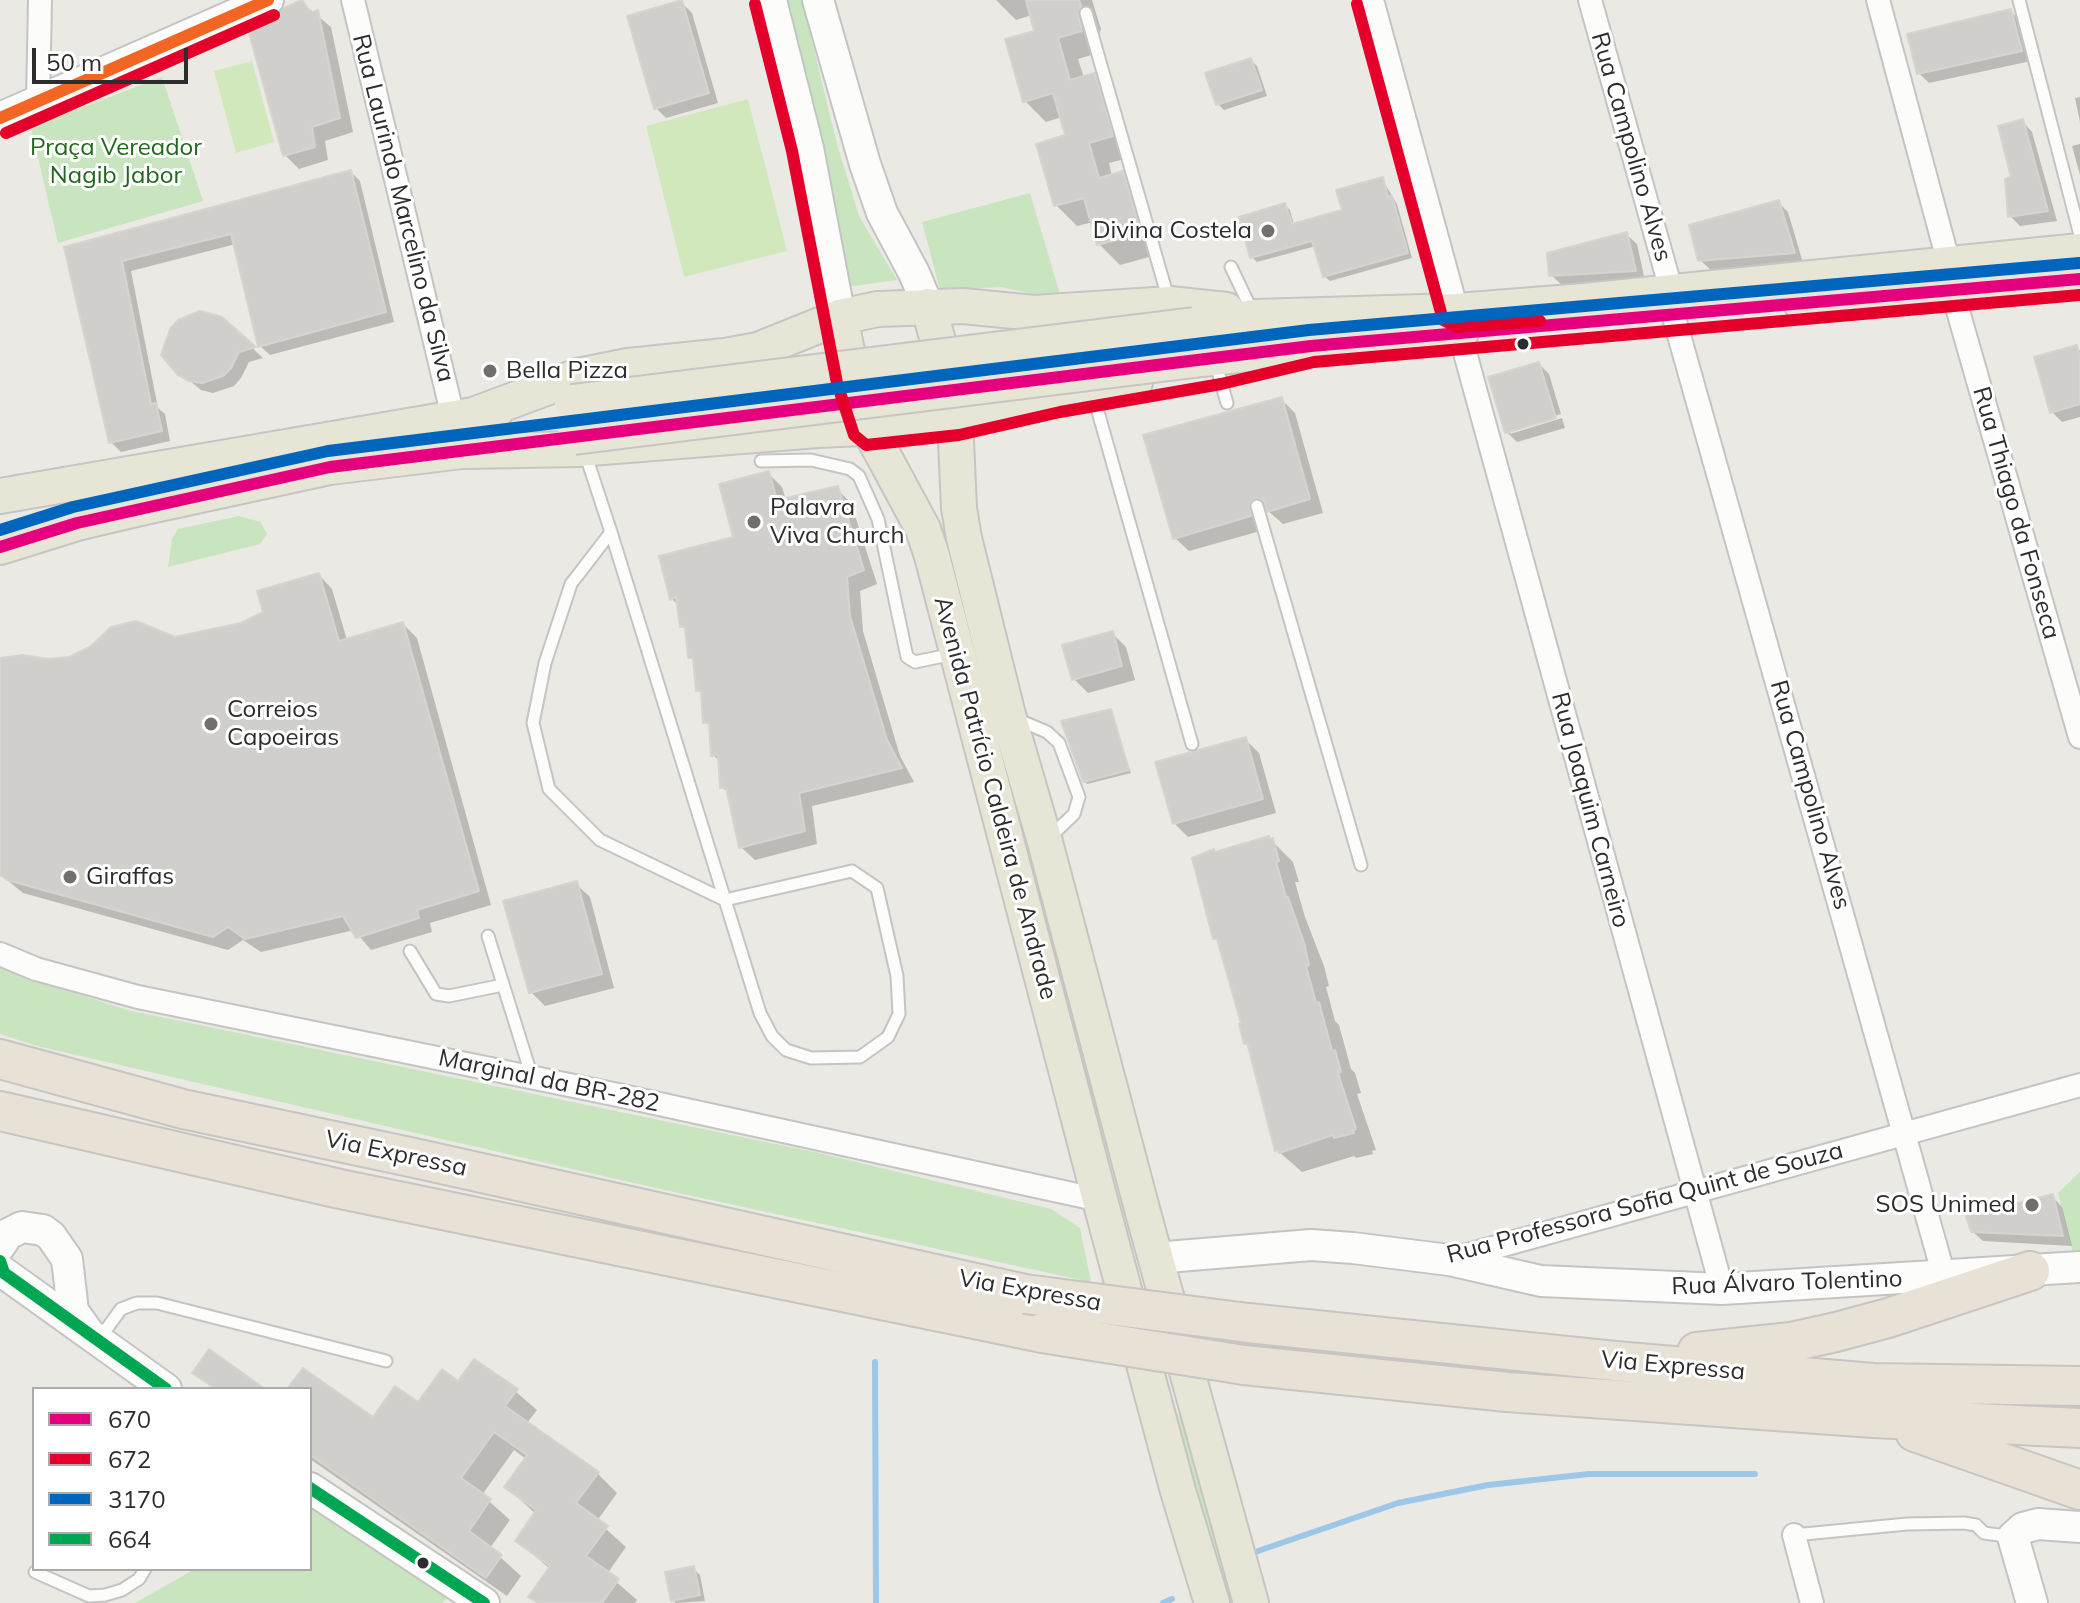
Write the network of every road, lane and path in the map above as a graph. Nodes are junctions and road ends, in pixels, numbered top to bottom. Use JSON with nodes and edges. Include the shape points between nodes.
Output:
{"nodes":[{"id":1,"x":40,"y":0,"type":"edge"},
{"id":2,"x":268,"y":0,"type":"edge"},
{"id":3,"x":353,"y":0,"type":"edge"},
{"id":4,"x":771,"y":0,"type":"edge"},
{"id":5,"x":818,"y":0,"type":"edge"},
{"id":6,"x":1372,"y":0,"type":"edge"},
{"id":7,"x":1590,"y":0,"type":"edge"},
{"id":8,"x":1878,"y":0,"type":"edge"},
{"id":9,"x":2019,"y":0,"type":"edge"},
{"id":10,"x":1086,"y":13,"type":"dead end"},
{"id":11,"x":38,"y":101,"type":"junction"},
{"id":12,"x":0,"y":118,"type":"edge"},
{"id":13,"x":2080,"y":235,"type":"edge"},
{"id":14,"x":2080,"y":251,"type":"edge"},
{"id":15,"x":1231,"y":267,"type":"dead end"},
{"id":16,"x":1951,"y":277,"type":"junction"},
{"id":17,"x":2080,"y":279,"type":"edge"},
{"id":18,"x":1672,"y":304,"type":"junction"},
{"id":19,"x":928,"y":306,"type":"junction"},
{"id":20,"x":1182,"y":314,"type":"junction"},
{"id":21,"x":840,"y":317,"type":"junction"},
{"id":22,"x":1255,"y":317,"type":"junction"},
{"id":23,"x":1458,"y":321,"type":"junction"},
{"id":24,"x":1209,"y":364,"type":"junction"},
{"id":25,"x":1092,"y":390,"type":"junction"},
{"id":26,"x":1227,"y":403,"type":"dead end"},
{"id":27,"x":464,"y":415,"type":"junction"},
{"id":28,"x":955,"y":419,"type":"junction"},
{"id":29,"x":869,"y":429,"type":"junction"},
{"id":30,"x":579,"y":443,"type":"junction"},
{"id":31,"x":761,"y":461,"type":"dead end"},
{"id":32,"x":0,"y":496,"type":"edge"},
{"id":33,"x":1257,"y":506,"type":"dead end"},
{"id":34,"x":611,"y":532,"type":"junction"},
{"id":35,"x":0,"y":547,"type":"edge"},
{"id":36,"x":957,"y":653,"type":"junction"},
{"id":37,"x":1008,"y":715,"type":"junction"},
{"id":38,"x":2080,"y":737,"type":"edge"},
{"id":39,"x":1192,"y":744,"type":"dead end"},
{"id":40,"x":1045,"y":842,"type":"junction"},
{"id":41,"x":1361,"y":865,"type":"dead end"},
{"id":42,"x":725,"y":900,"type":"junction"},
{"id":43,"x":488,"y":936,"type":"dead end"},
{"id":44,"x":410,"y":951,"type":"dead end"},
{"id":45,"x":0,"y":954,"type":"edge"},
{"id":46,"x":503,"y":985,"type":"junction"},
{"id":47,"x":0,"y":1059,"type":"edge"},
{"id":48,"x":532,"y":1078,"type":"junction"},
{"id":49,"x":2080,"y":1085,"type":"edge"},
{"id":50,"x":0,"y":1111,"type":"edge"},
{"id":51,"x":0,"y":1125,"type":"edge"},
{"id":52,"x":1906,"y":1133,"type":"junction"},
{"id":53,"x":117,"y":1137,"type":"junction"},
{"id":54,"x":1695,"y":1192,"type":"junction"},
{"id":55,"x":1100,"y":1200,"type":"junction"},
{"id":56,"x":1142,"y":1209,"type":"junction"},
{"id":57,"x":1155,"y":1258,"type":"junction"},
{"id":58,"x":1449,"y":1260,"type":"junction"},
{"id":59,"x":1,"y":1263,"type":"edge"},
{"id":60,"x":2080,"y":1267,"type":"edge"},
{"id":61,"x":2030,"y":1271,"type":"junction"},
{"id":62,"x":1944,"y":1276,"type":"junction"},
{"id":63,"x":1722,"y":1289,"type":"junction"},
{"id":64,"x":94,"y":1339,"type":"junction"},
{"id":65,"x":386,"y":1361,"type":"dead end"},
{"id":66,"x":1615,"y":1361,"type":"junction"},
{"id":67,"x":2080,"y":1386,"type":"edge"},
{"id":68,"x":163,"y":1387,"type":"edge"},
{"id":69,"x":1874,"y":1418,"type":"junction"},
{"id":70,"x":2080,"y":1428,"type":"edge"},
{"id":71,"x":312,"y":1489,"type":"edge"},
{"id":72,"x":2080,"y":1490,"type":"edge"},
{"id":73,"x":2080,"y":1527,"type":"edge"},
{"id":74,"x":1794,"y":1535,"type":"joint"},
{"id":75,"x":2013,"y":1537,"type":"junction"},
{"id":76,"x":144,"y":1571,"type":"edge"},
{"id":77,"x":35,"y":1572,"type":"dead end"},
{"id":78,"x":484,"y":1603,"type":"edge"},
{"id":79,"x":1212,"y":1603,"type":"edge"},
{"id":80,"x":1251,"y":1603,"type":"edge"},
{"id":81,"x":1812,"y":1603,"type":"edge"},
{"id":82,"x":2032,"y":1603,"type":"edge"}],
"edges":[{"from":1,"to":11,"type":"street"},
{"from":2,"to":11,"type":"main road"},
{"from":3,"to":27,"type":"street","name":"Rua Laurindo Marcelino da Silva"},
{"from":4,"to":21,"type":"main road","name":"Avenida Patrício Caldeira de Andrade","via":[[808,148]]},
{"from":5,"to":19,"type":"main road","name":"Avenida Patrício Caldeira de Andrade","via":[[878,201]]},
{"from":6,"to":23,"type":"street","name":"Rua Joaquim Carneiro"},
{"from":7,"to":18,"type":"street","name":"Rua Campolino Alves"},
{"from":8,"to":16,"type":"street","name":"Rua Thiago da Fonseca"},
{"from":9,"to":13,"type":"lane"},
{"from":10,"to":20,"type":"lane"},
{"from":11,"to":12,"type":"main road"},
{"from":14,"to":16,"type":"main road"},
{"from":15,"to":22,"type":"lane"},
{"from":16,"to":17,"type":"main road"},
{"from":16,"to":18,"type":"main road"},
{"from":16,"to":38,"type":"street","name":"Rua Thiago da Fonseca"},
{"from":18,"to":23,"type":"main road"},
{"from":18,"to":52,"type":"street","name":"Rua Campolino Alves"},
{"from":19,"to":20,"type":"main road"},
{"from":19,"to":21,"type":"main road"},
{"from":19,"to":28,"type":"main road","name":"Avenida Patrício Caldeira de Andrade"},
{"from":20,"to":22,"type":"main road"},
{"from":20,"to":27,"type":"main road","bridge":true},
{"from":21,"to":27,"type":"main road","via":[[758,350],[578,376]]},
{"from":21,"to":29,"type":"main road","name":"Avenida Patrício Caldeira de Andrade"},
{"from":22,"to":23,"type":"main road"},
{"from":23,"to":24,"type":"main road"},
{"from":23,"to":54,"type":"street","name":"Rua Joaquim Carneiro"},
{"from":24,"to":25,"type":"main road"},
{"from":24,"to":26,"type":"lane"},
{"from":24,"to":30,"type":"main road","bridge":true},
{"from":25,"to":28,"type":"main road"},
{"from":25,"to":39,"type":"lane"},
{"from":27,"to":32,"type":"main road"},
{"from":28,"to":29,"type":"main road"},
{"from":28,"to":37,"type":"main road","name":"Avenida Patrício Caldeira de Andrade","via":[[964,538]]},
{"from":29,"to":30,"type":"main road"},
{"from":29,"to":36,"type":"main road","name":"Avenida Patrício Caldeira de Andrade","via":[[923,529]]},
{"from":30,"to":34,"type":"lane"},
{"from":30,"to":35,"type":"main road","via":[[316,470],[77,523]]},
{"from":31,"to":36,"type":"lane","via":[[811,460],[859,476],[878,519],[907,657],[915,662]]},
{"from":33,"to":41,"type":"lane"},
{"from":34,"to":42,"type":"lane"},
{"from":34,"to":42,"type":"lane","via":[[571,584],[545,663],[533,723],[549,789],[600,840]]},
{"from":36,"to":55,"type":"main road","name":"Avenida Patrício Caldeira de Andrade"},
{"from":37,"to":40,"type":"main road","name":"Avenida Patrício Caldeira de Andrade"},
{"from":37,"to":40,"type":"lane","via":[[1059,743],[1079,797],[1074,814]]},
{"from":40,"to":56,"type":"main road","name":"Avenida Patrício Caldeira de Andrade"},
{"from":42,"to":42,"type":"lane","via":[[760,1013],[786,1050],[811,1058],[860,1057],[888,1037],[899,1014],[897,976],[877,888],[852,871]]},
{"from":43,"to":46,"type":"lane"},
{"from":44,"to":46,"type":"lane","via":[[436,994]]},
{"from":45,"to":48,"type":"street","name":"Marginal da BR-282","via":[[138,997]]},
{"from":46,"to":48,"type":"lane"},
{"from":47,"to":66,"type":"highway","name":"Via Expressa","bridge":true,"via":[[183,1109],[1025,1294]]},
{"from":48,"to":55,"type":"street","name":"Marginal da BR-282"},
{"from":49,"to":52,"type":"street","name":"Rua Professora Sofia Quint de Souza"},
{"from":50,"to":53,"type":"highway","name":"Via Expressa"},
{"from":51,"to":53,"type":"highway"},
{"from":52,"to":54,"type":"street","name":"Rua Professora Sofia Quint de Souza"},
{"from":52,"to":62,"type":"street","name":"Rua Campolino Alves"},
{"from":53,"to":69,"type":"highway","name":"Via Expressa","bridge":true,"via":[[355,1192],[1042,1333],[1244,1365],[1507,1392]]},
{"from":54,"to":58,"type":"street","name":"Rua Professora Sofia Quint de Souza"},
{"from":54,"to":63,"type":"street","name":"Rua Joaquim Carneiro"},
{"from":55,"to":56,"type":"main road"},
{"from":55,"to":79,"type":"main road","name":"Avenida Patrício Caldeira de Andrade"},
{"from":56,"to":57,"type":"main road","name":"Avenida Patrício Caldeira de Andrade"},
{"from":57,"to":58,"type":"main road","name":"Rua Professora Sofia Quint de Souza","via":[[1311,1245]]},
{"from":57,"to":80,"type":"main road","name":"Avenida Patrício Caldeira de Andrade"},
{"from":58,"to":63,"type":"main road","name":"Rua Álvaro Tolentino","via":[[1541,1281]]},
{"from":59,"to":64,"type":"main road"},
{"from":59,"to":64,"type":"main road","via":[[8,1234],[22,1227],[43,1230],[67,1259],[73,1311]]},
{"from":60,"to":61,"type":"main road","name":"Rua Álvaro Tolentino"},
{"from":61,"to":62,"type":"main road","name":"Rua Álvaro Tolentino"},
{"from":61,"to":66,"type":"highway","via":[[1888,1318],[1791,1342]]},
{"from":62,"to":63,"type":"main road","name":"Rua Álvaro Tolentino"},
{"from":64,"to":65,"type":"lane","via":[[121,1309],[157,1303]]},
{"from":64,"to":68,"type":"main road"},
{"from":66,"to":67,"type":"highway","name":"Via Expressa","via":[[1873,1383]]},
{"from":69,"to":70,"type":"highway","name":"Via Expressa"},
{"from":69,"to":72,"type":"highway"},
{"from":71,"to":78,"type":"main road"},
{"from":73,"to":75,"type":"main road","via":[[2038,1524]]},
{"from":74,"to":75,"type":"lane","via":[[1964,1523],[1984,1533]]},
{"from":74,"to":81,"type":"street"},
{"from":75,"to":82,"type":"main road"},
{"from":76,"to":77,"type":"lane","via":[[122,1590],[89,1596]]}]}
